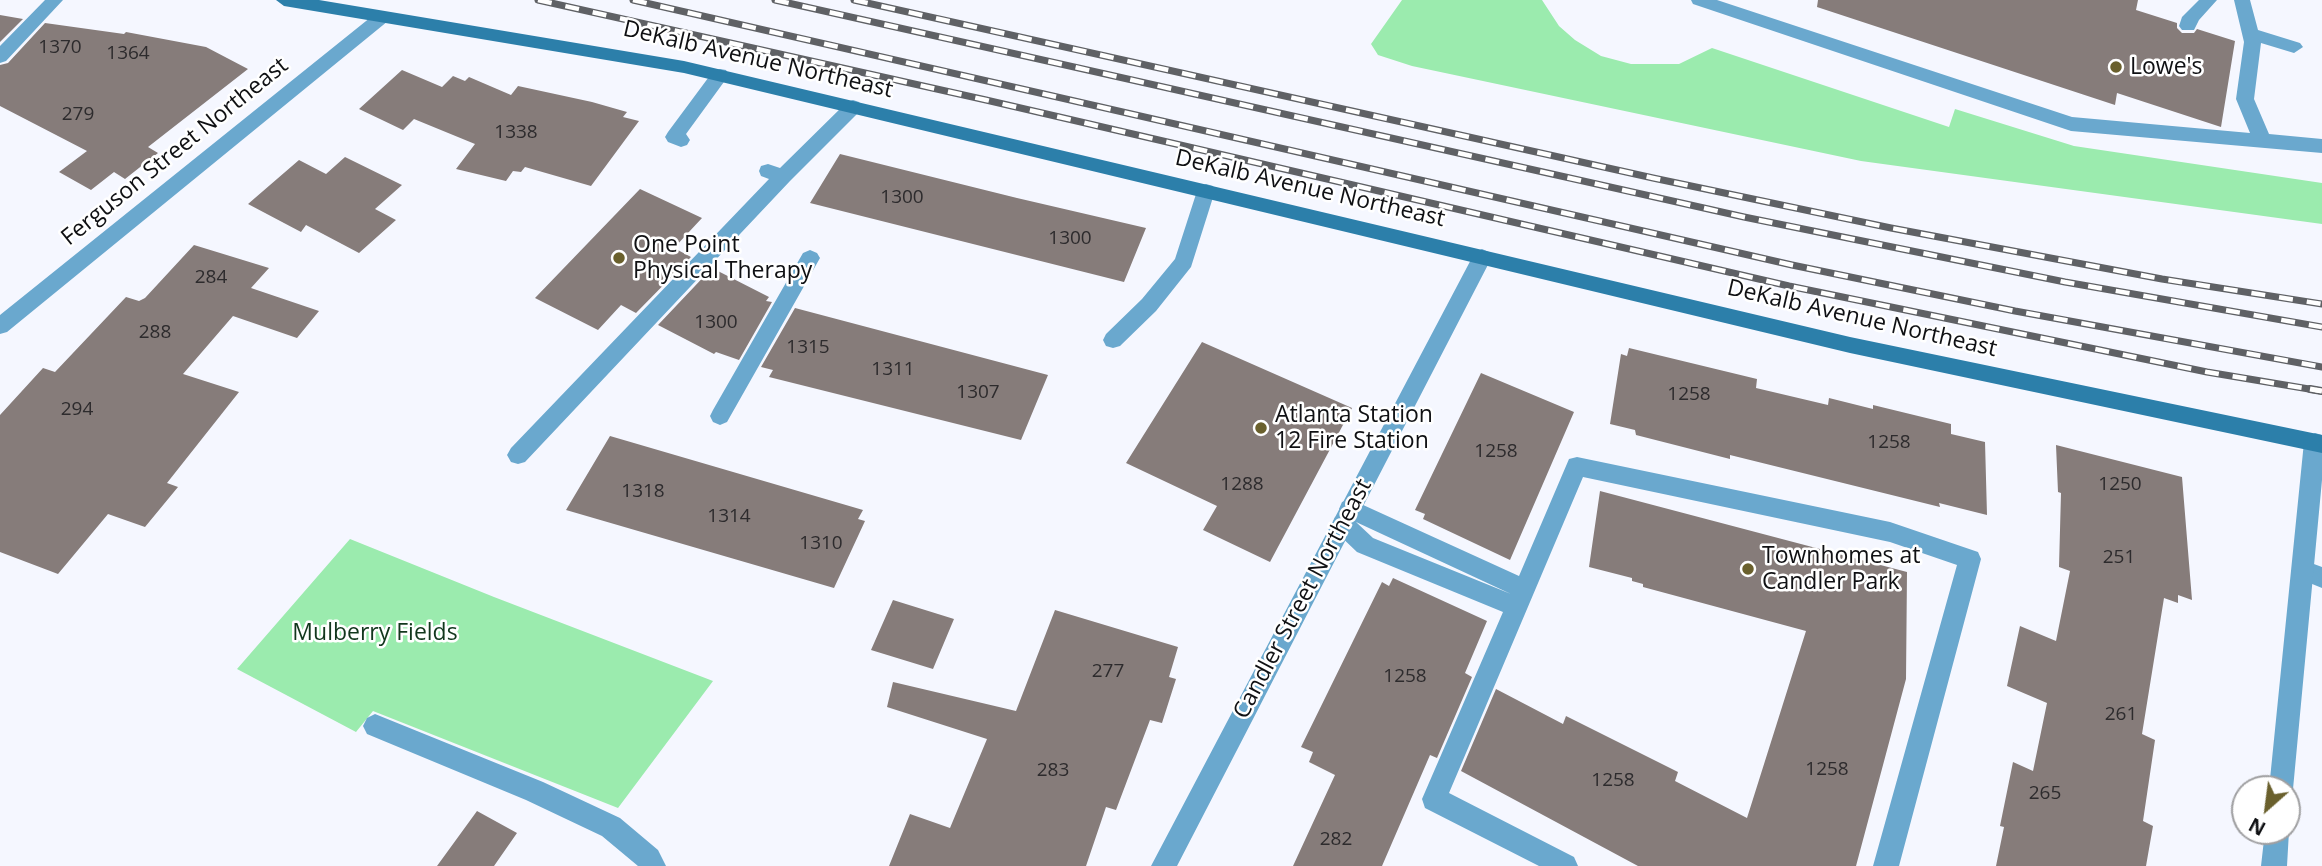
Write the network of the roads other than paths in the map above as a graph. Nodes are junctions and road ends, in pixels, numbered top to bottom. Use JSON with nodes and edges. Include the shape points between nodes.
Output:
{"nodes":[{"id":1,"x":55,"y":0,"type":"edge"},
{"id":2,"x":284,"y":0,"type":"edge"},
{"id":3,"x":1699,"y":0,"type":"edge"},
{"id":4,"x":2209,"y":0,"type":"edge"},
{"id":5,"x":2242,"y":0,"type":"edge"},
{"id":6,"x":382,"y":17,"type":"junction"},
{"id":7,"x":2188,"y":26,"type":"dead end"},
{"id":8,"x":2251,"y":34,"type":"junction"},
{"id":9,"x":2294,"y":47,"type":"dead end"},
{"id":10,"x":0,"y":57,"type":"edge"},
{"id":11,"x":720,"y":75,"type":"junction"},
{"id":12,"x":853,"y":107,"type":"junction"},
{"id":13,"x":2174,"y":112,"type":"dead end"},
{"id":14,"x":2170,"y":132,"type":"junction"},
{"id":15,"x":681,"y":140,"type":"dead end"},
{"id":16,"x":2262,"y":141,"type":"junction"},
{"id":17,"x":2322,"y":146,"type":"edge"},
{"id":18,"x":1206,"y":191,"type":"junction"},
{"id":19,"x":1482,"y":257,"type":"junction"},
{"id":20,"x":810,"y":258,"type":"dead end"},
{"id":21,"x":0,"y":326,"type":"edge"},
{"id":22,"x":1113,"y":340,"type":"dead end"},
{"id":23,"x":720,"y":416,"type":"dead end"},
{"id":24,"x":2319,"y":443,"type":"edge"},
{"id":25,"x":518,"y":455,"type":"dead end"},
{"id":26,"x":1346,"y":516,"type":"junction"},
{"id":27,"x":2312,"y":574,"type":"edge"},
{"id":28,"x":1520,"y":598,"type":"junction"},
{"id":29,"x":375,"y":726,"type":"dead end"},
{"id":30,"x":2283,"y":775,"type":"edge"},
{"id":31,"x":2276,"y":845,"type":"edge"},
{"id":32,"x":653,"y":866,"type":"edge"},
{"id":33,"x":1164,"y":866,"type":"edge"},
{"id":34,"x":1564,"y":866,"type":"edge"},
{"id":35,"x":1886,"y":866,"type":"edge"},
{"id":36,"x":2274,"y":866,"type":"edge"}],
"edges":[{"from":1,"to":10,"type":"street"},
{"from":2,"to":6,"type":"main road","name":"DeKalb Avenue Northeast"},
{"from":3,"to":14,"type":"street","via":[[2071,124]]},
{"from":4,"to":7,"type":"street","via":[[2191,16]]},
{"from":5,"to":8,"type":"street"},
{"from":6,"to":11,"type":"main road","name":"DeKalb Avenue Northeast"},
{"from":6,"to":21,"type":"street","name":"Ferguson Street Northeast"},
{"from":8,"to":9,"type":"street"},
{"from":8,"to":16,"type":"street","via":[[2245,99]]},
{"from":11,"to":12,"type":"main road","name":"DeKalb Avenue Northeast"},
{"from":11,"to":15,"type":"street","via":[[674,137]]},
{"from":12,"to":18,"type":"main road","name":"DeKalb Avenue Northeast"},
{"from":12,"to":25,"type":"street","via":[[776,174]]},
{"from":13,"to":14,"type":"street"},
{"from":14,"to":16,"type":"street"},
{"from":16,"to":17,"type":"street"},
{"from":18,"to":19,"type":"main road","name":"DeKalb Avenue Northeast"},
{"from":18,"to":22,"type":"street","via":[[1184,262]]},
{"from":19,"to":24,"type":"main road","name":"DeKalb Avenue Northeast","via":[[1850,345]]},
{"from":19,"to":26,"type":"street","name":"Candler Street Northeast"},
{"from":20,"to":23,"type":"street"},
{"from":24,"to":27,"type":"street"},
{"from":26,"to":28,"type":"street","via":[[1365,545]]},
{"from":26,"to":33,"type":"street","name":"Candler Street Northeast"},
{"from":27,"to":30,"type":"street"},
{"from":28,"to":34,"type":"street","via":[[1434,799]]},
{"from":28,"to":35,"type":"street","via":[[1577,466],[1890,532],[1970,559]]},
{"from":29,"to":32,"type":"street","via":[[611,827]]},
{"from":31,"to":36,"type":"street"}]}
